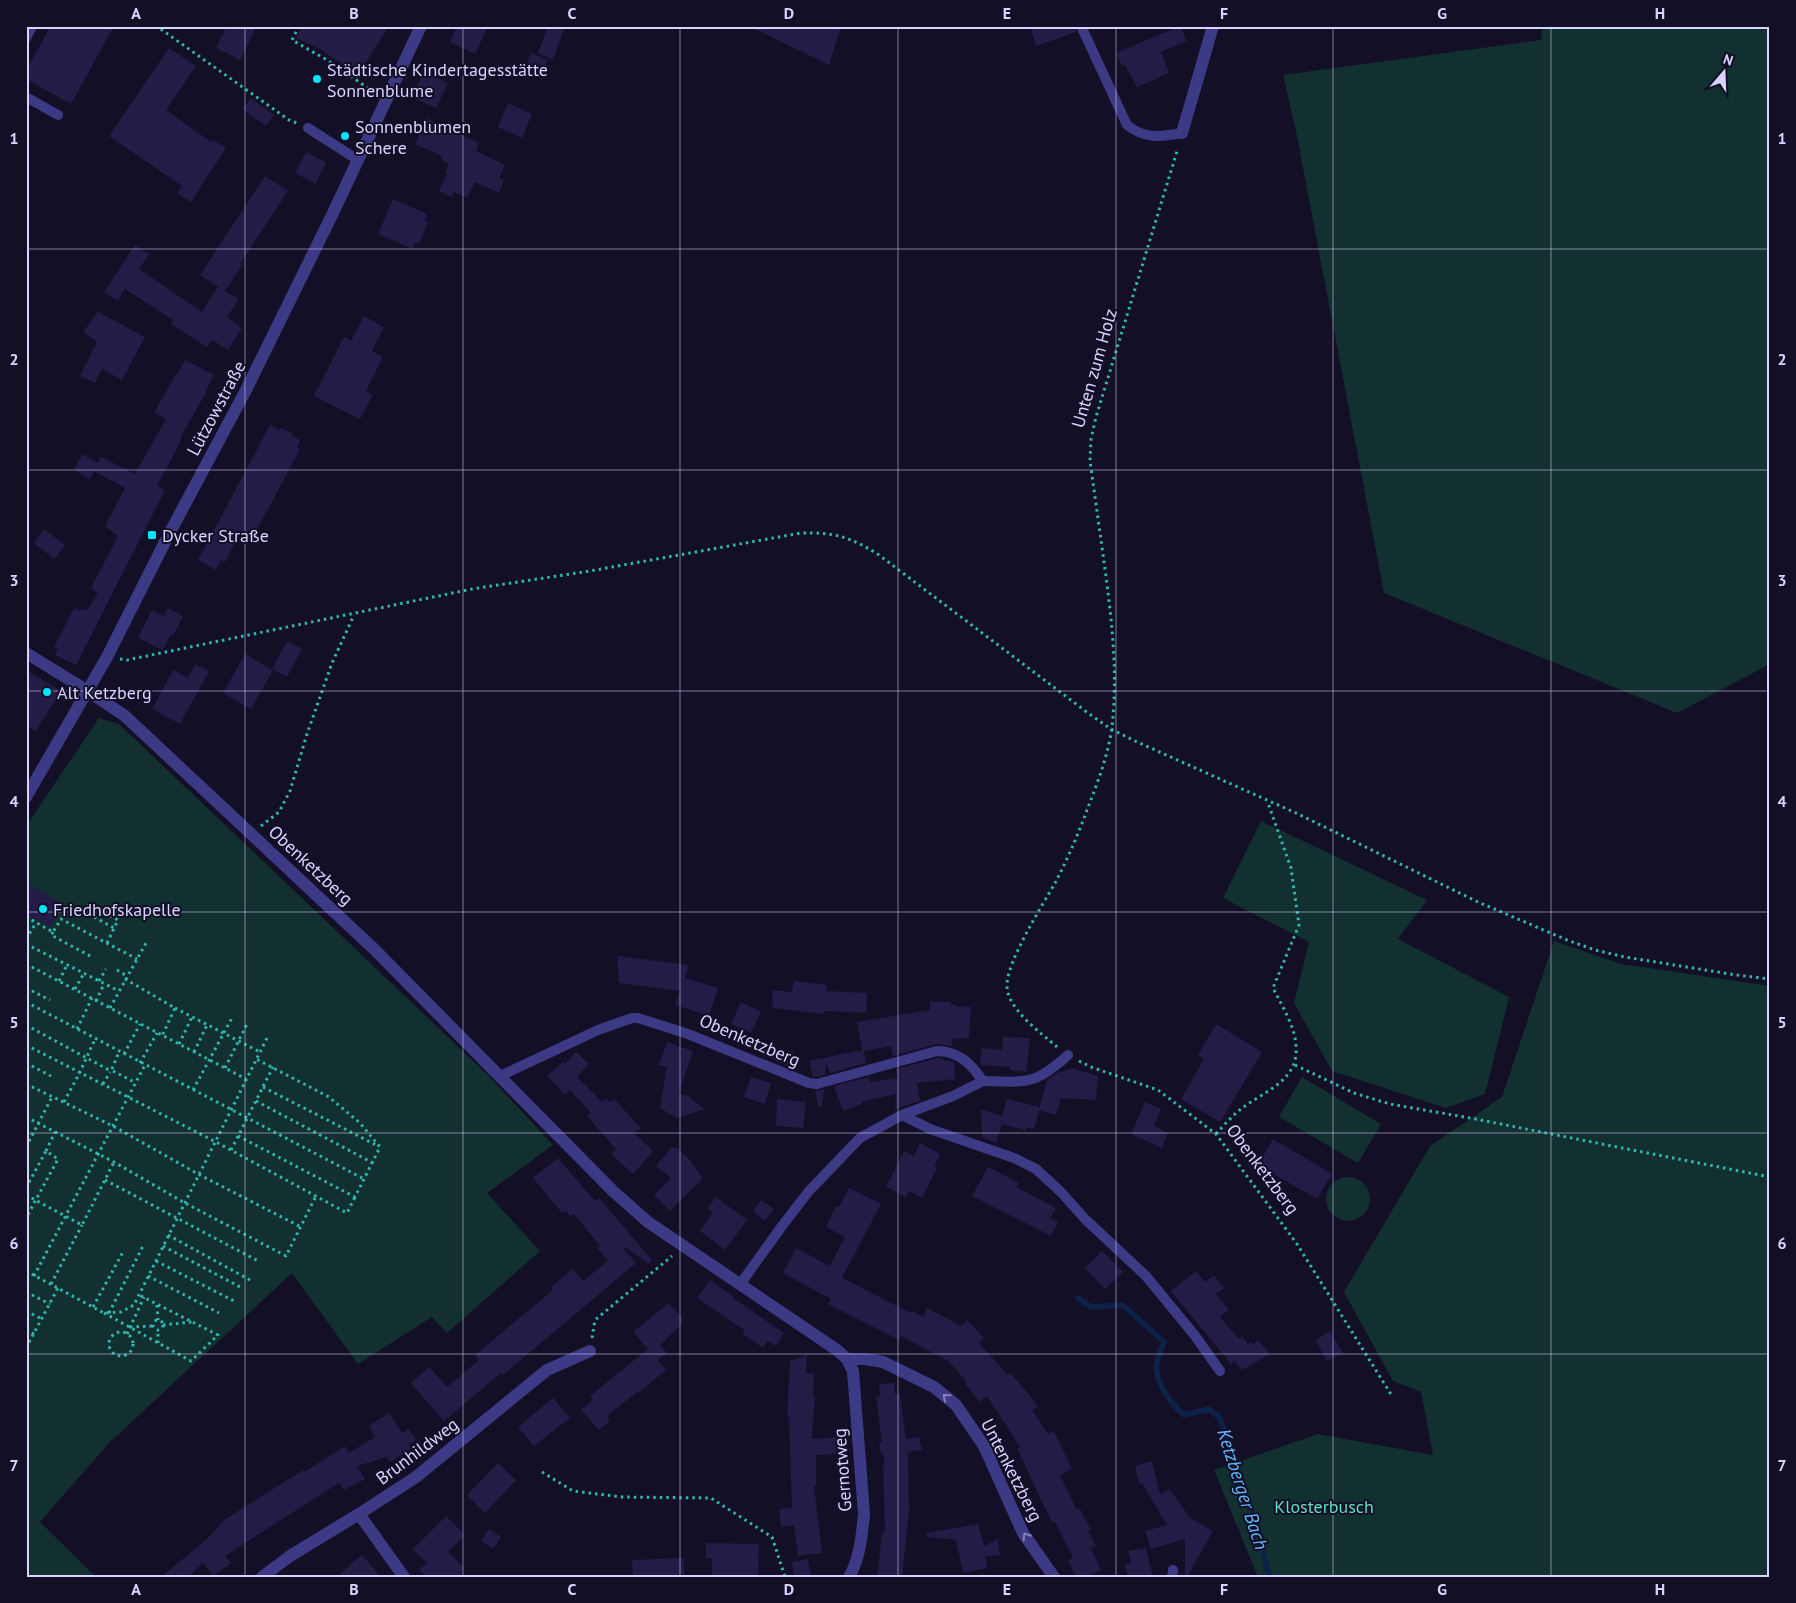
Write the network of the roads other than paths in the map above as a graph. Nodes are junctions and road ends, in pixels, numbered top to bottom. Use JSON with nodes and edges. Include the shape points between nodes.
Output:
{"nodes":[{"id":1,"x":32,"y":26,"type":"edge"},
{"id":2,"x":421,"y":26,"type":"edge"},
{"id":3,"x":1080,"y":26,"type":"edge"},
{"id":4,"x":1214,"y":26,"type":"edge"},
{"id":5,"x":26,"y":38,"type":"edge"},
{"id":6,"x":26,"y":97,"type":"edge"},
{"id":7,"x":58,"y":115,"type":"dead end"},
{"id":8,"x":308,"y":128,"type":"road end"},
{"id":9,"x":1182,"y":133,"type":"joint"},
{"id":10,"x":358,"y":160,"type":"junction"},
{"id":11,"x":26,"y":653,"type":"edge"},
{"id":12,"x":88,"y":691,"type":"junction"},
{"id":13,"x":26,"y":798,"type":"edge"},
{"id":14,"x":1068,"y":1055,"type":"road end"},
{"id":15,"x":500,"y":1076,"type":"junction"},
{"id":16,"x":983,"y":1081,"type":"junction"},
{"id":17,"x":902,"y":1115,"type":"junction"},
{"id":18,"x":742,"y":1284,"type":"junction"},
{"id":19,"x":590,"y":1351,"type":"road end"},
{"id":20,"x":847,"y":1359,"type":"junction"},
{"id":21,"x":1220,"y":1371,"type":"dead end"},
{"id":22,"x":359,"y":1514,"type":"junction"},
{"id":23,"x":262,"y":1577,"type":"edge"},
{"id":24,"x":404,"y":1577,"type":"edge"},
{"id":25,"x":849,"y":1577,"type":"edge"},
{"id":26,"x":1054,"y":1577,"type":"edge"}],
"edges":[{"from":1,"to":5,"type":"lane"},
{"from":2,"to":10,"type":"street","name":"Lützowstraße"},
{"from":3,"to":9,"type":"lane","via":[[1126,125],[1149,136]]},
{"from":4,"to":9,"type":"street"},
{"from":6,"to":7,"type":"lane"},
{"from":8,"to":10,"type":"lane"},
{"from":10,"to":12,"type":"street","name":"Lützowstraße","via":[[246,390]]},
{"from":11,"to":12,"type":"street"},
{"from":12,"to":13,"type":"street","name":"Lützowstraße"},
{"from":12,"to":15,"type":"street","name":"Obenketzberg","via":[[125,716],[252,833],[374,949]]},
{"from":14,"to":16,"type":"lane","via":[[1036,1079],[1023,1082]]},
{"from":15,"to":16,"type":"lane","name":"Obenketzberg","via":[[598,1030],[632,1018],[688,1034],[808,1083],[817,1084],[937,1051],[947,1051],[964,1059]]},
{"from":15,"to":18,"type":"street","name":"Obenketzberg","via":[[614,1192],[648,1222]]},
{"from":16,"to":17,"type":"lane"},
{"from":17,"to":18,"type":"lane","via":[[860,1138],[842,1154],[798,1205]]},
{"from":17,"to":21,"type":"lane","via":[[930,1129],[1014,1158],[1036,1170],[1146,1276]]},
{"from":18,"to":20,"type":"street","name":"Obenketzberg"},
{"from":19,"to":22,"type":"street","name":"Brunhildweg","via":[[547,1370],[416,1478]]},
{"from":20,"to":25,"type":"street","name":"Gernotweg","via":[[853,1372],[864,1514],[857,1557]]},
{"from":26,"to":20,"type":"street","name":"Untenketzberg","one_way":true,"via":[[1023,1533],[984,1446],[956,1406],[934,1387],[883,1362]]},
{"from":22,"to":23,"type":"street","name":"Brunhildweg"},
{"from":22,"to":24,"type":"street"}]}
